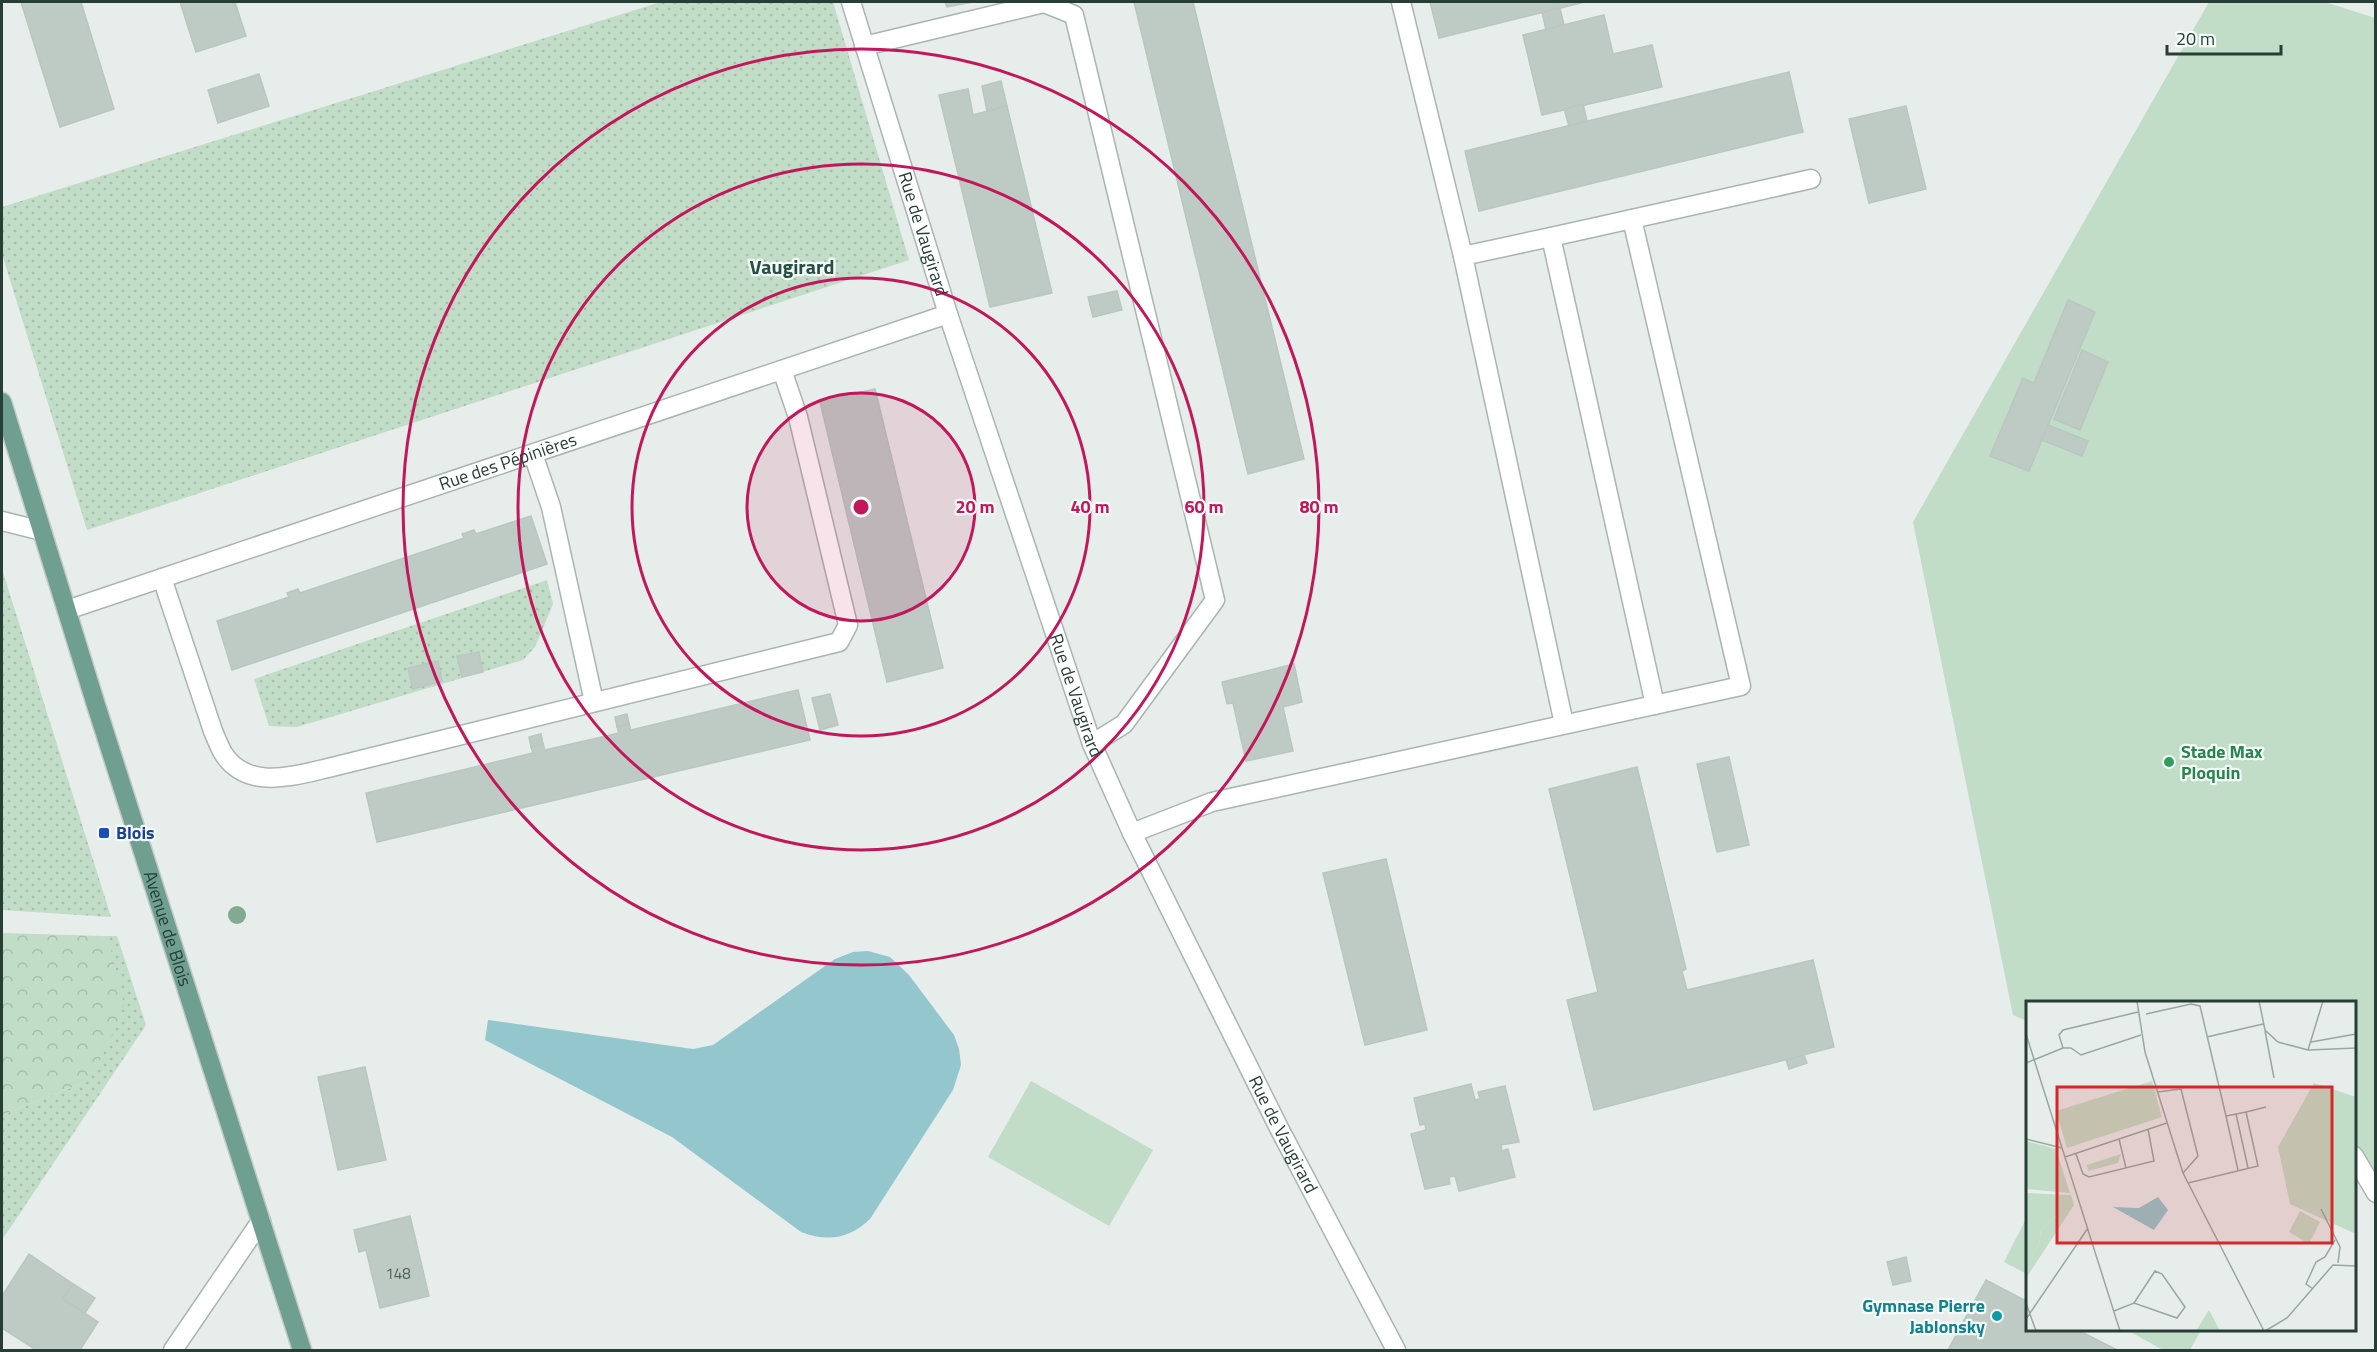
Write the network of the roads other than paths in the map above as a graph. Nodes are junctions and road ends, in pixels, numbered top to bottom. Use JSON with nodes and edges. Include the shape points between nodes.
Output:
{"nodes":[{"id":1,"x":851,"y":2,"type":"edge"},
{"id":2,"x":1401,"y":2,"type":"edge"},
{"id":3,"x":864,"y":46,"type":"junction"},
{"id":4,"x":1811,"y":179,"type":"dead end"},
{"id":5,"x":1632,"y":219,"type":"junction"},
{"id":6,"x":1551,"y":237,"type":"junction"},
{"id":7,"x":1462,"y":256,"type":"junction"},
{"id":8,"x":948,"y":314,"type":"junction"},
{"id":9,"x":782,"y":370,"type":"junction"},
{"id":10,"x":2,"y":402,"type":"edge"},
{"id":11,"x":533,"y":454,"type":"junction"},
{"id":12,"x":2,"y":521,"type":"edge"},
{"id":13,"x":42,"y":531,"type":"junction"},
{"id":14,"x":162,"y":578,"type":"junction"},
{"id":15,"x":67,"y":610,"type":"junction"},
{"id":16,"x":594,"y":702,"type":"junction"},
{"id":17,"x":1655,"y":705,"type":"junction"},
{"id":18,"x":1564,"y":724,"type":"junction"},
{"id":19,"x":1092,"y":744,"type":"junction"},
{"id":20,"x":1132,"y":833,"type":"junction"},
{"id":21,"x":2356,"y":1158,"type":"edge"},
{"id":22,"x":2376,"y":1193,"type":"edge"},
{"id":23,"x":261,"y":1221,"type":"junction"},
{"id":24,"x":173,"y":1350,"type":"edge"},
{"id":25,"x":303,"y":1350,"type":"edge"},
{"id":26,"x":1396,"y":1350,"type":"edge"}],
"edges":[{"from":1,"to":3,"type":"street","name":"Rue de Vaugirard"},
{"from":2,"to":7,"type":"street"},
{"from":3,"to":8,"type":"street","name":"Rue de Vaugirard"},
{"from":3,"to":19,"type":"street","via":[[1044,3],[1074,15],[1215,600],[1124,724]]},
{"from":4,"to":5,"type":"street"},
{"from":5,"to":6,"type":"street"},
{"from":5,"to":17,"type":"street","via":[[1741,686]]},
{"from":6,"to":7,"type":"street"},
{"from":6,"to":17,"type":"street"},
{"from":7,"to":18,"type":"street"},
{"from":8,"to":9,"type":"street","name":"Rue des Pépinières"},
{"from":8,"to":19,"type":"street","name":"Rue de Vaugirard"},
{"from":9,"to":11,"type":"street","name":"Rue des Pépinières"},
{"from":9,"to":16,"type":"street","via":[[798,417],[848,625],[839,642]]},
{"from":10,"to":13,"type":"main road","name":"Avenue de Blois"},
{"from":11,"to":14,"type":"street","name":"Rue des Pépinières"},
{"from":11,"to":16,"type":"street","via":[[551,507]]},
{"from":12,"to":13,"type":"street"},
{"from":13,"to":15,"type":"main road","name":"Avenue de Blois"},
{"from":14,"to":15,"type":"street","name":"Rue des Pépinières"},
{"from":14,"to":16,"type":"street","via":[[223,754],[238,768],[270,779]]},
{"from":15,"to":23,"type":"main road","name":"Avenue de Blois"},
{"from":17,"to":18,"type":"street"},
{"from":18,"to":20,"type":"street","via":[[1212,802]]},
{"from":19,"to":20,"type":"street","name":"Rue de Vaugirard"},
{"from":20,"to":26,"type":"street","name":"Rue de Vaugirard","via":[[1314,1197]]},
{"from":21,"to":22,"type":"street"},
{"from":23,"to":24,"type":"street"},
{"from":23,"to":25,"type":"main road","name":"Avenue de Blois"}]}
